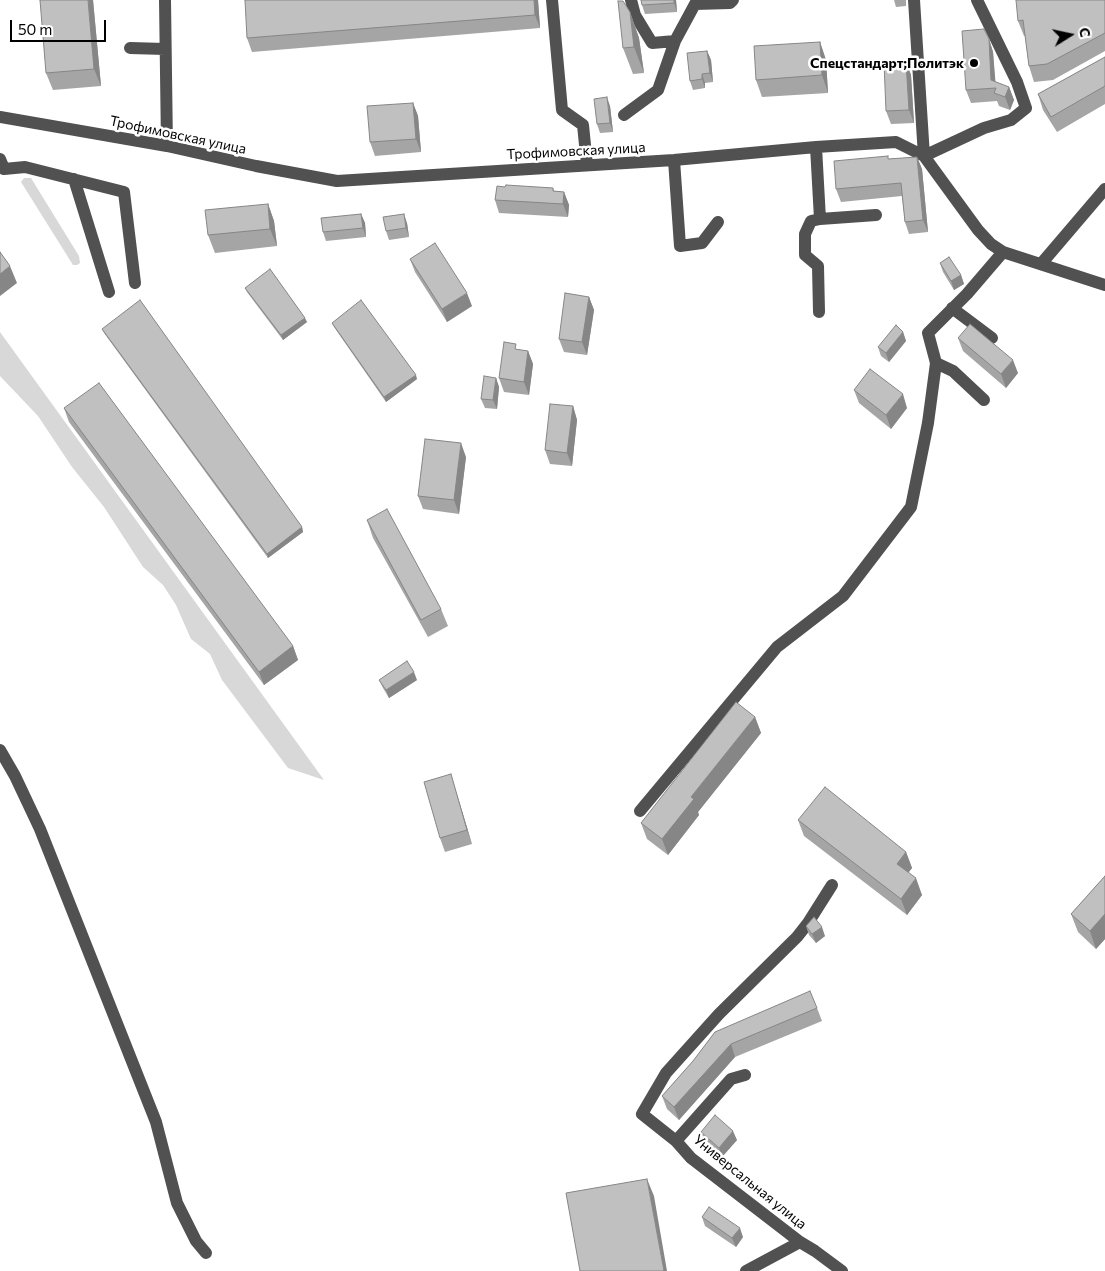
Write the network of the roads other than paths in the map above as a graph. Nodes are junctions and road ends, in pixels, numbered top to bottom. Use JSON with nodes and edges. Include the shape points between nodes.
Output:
{"nodes":[{"id":1,"x":165,"y":0,"type":"edge"},
{"id":2,"x":552,"y":0,"type":"edge"},
{"id":3,"x":631,"y":0,"type":"edge"},
{"id":4,"x":733,"y":0,"type":"edge"},
{"id":5,"x":914,"y":0,"type":"edge"},
{"id":6,"x":977,"y":0,"type":"edge"},
{"id":7,"x":675,"y":41,"type":"junction"},
{"id":8,"x":130,"y":48,"type":"dead end"},
{"id":9,"x":165,"y":49,"type":"junction"},
{"id":10,"x":624,"y":115,"type":"dead end"},
{"id":11,"x":0,"y":117,"type":"edge"},
{"id":12,"x":167,"y":146,"type":"junction"},
{"id":13,"x":816,"y":147,"type":"junction"},
{"id":14,"x":924,"y":156,"type":"junction"},
{"id":15,"x":0,"y":159,"type":"edge"},
{"id":16,"x":674,"y":160,"type":"junction"},
{"id":17,"x":587,"y":165,"type":"junction"},
{"id":18,"x":74,"y":179,"type":"junction"},
{"id":19,"x":1105,"y":189,"type":"edge"},
{"id":20,"x":876,"y":215,"type":"dead end"},
{"id":21,"x":820,"y":219,"type":"junction"},
{"id":22,"x":718,"y":222,"type":"dead end"},
{"id":23,"x":1003,"y":252,"type":"junction"},
{"id":24,"x":1041,"y":264,"type":"junction"},
{"id":25,"x":135,"y":283,"type":"dead end"},
{"id":26,"x":1105,"y":284,"type":"edge"},
{"id":27,"x":109,"y":292,"type":"dead end"},
{"id":28,"x":952,"y":308,"type":"junction"},
{"id":29,"x":819,"y":312,"type":"dead end"},
{"id":30,"x":992,"y":338,"type":"dead end"},
{"id":31,"x":936,"y":363,"type":"junction"},
{"id":32,"x":984,"y":400,"type":"dead end"},
{"id":33,"x":0,"y":750,"type":"edge"},
{"id":34,"x":640,"y":811,"type":"dead end"},
{"id":35,"x":832,"y":885,"type":"dead end"},
{"id":36,"x":746,"y":1075,"type":"dead end"},
{"id":37,"x":676,"y":1141,"type":"junction"},
{"id":38,"x":800,"y":1242,"type":"junction"},
{"id":39,"x":206,"y":1253,"type":"dead end"},
{"id":40,"x":746,"y":1271,"type":"edge"},
{"id":41,"x":842,"y":1271,"type":"edge"}],
"edges":[{"from":1,"to":9,"type":"street"},
{"from":2,"to":17,"type":"street","via":[[562,110],[583,125]]},
{"from":3,"to":7,"type":"street","via":[[635,14],[652,43]]},
{"from":4,"to":7,"type":"street","via":[[730,3],[695,4]]},
{"from":5,"to":14,"type":"street"},
{"from":6,"to":14,"type":"street","via":[[1030,106],[1011,120],[984,128]]},
{"from":7,"to":10,"type":"street","via":[[658,90]]},
{"from":8,"to":9,"type":"street"},
{"from":9,"to":12,"type":"street"},
{"from":11,"to":12,"type":"street","name":"Трофимовская улица"},
{"from":12,"to":17,"type":"street","name":"Трофимовская улица","via":[[337,180]]},
{"from":13,"to":14,"type":"street","name":"Трофимовская улица","via":[[896,142]]},
{"from":13,"to":16,"type":"street","name":"Трофимовская улица"},
{"from":13,"to":21,"type":"street"},
{"from":14,"to":23,"type":"street","name":"Трофимовская улица","via":[[978,230]]},
{"from":15,"to":18,"type":"street","via":[[4,169],[26,167]]},
{"from":16,"to":17,"type":"street","name":"Трофимовская улица"},
{"from":16,"to":22,"type":"street","via":[[680,246],[702,243]]},
{"from":18,"to":25,"type":"street","via":[[124,192]]},
{"from":18,"to":27,"type":"street"},
{"from":19,"to":24,"type":"street"},
{"from":20,"to":21,"type":"street"},
{"from":21,"to":29,"type":"street","via":[[811,221],[805,234],[805,255],[818,266]]},
{"from":23,"to":24,"type":"street","name":"Трофимовская улица"},
{"from":23,"to":28,"type":"street"},
{"from":24,"to":26,"type":"street","name":"Трофимовская улица"},
{"from":28,"to":30,"type":"street"},
{"from":28,"to":31,"type":"street","via":[[928,333]]},
{"from":31,"to":32,"type":"street","via":[[953,371]]},
{"from":31,"to":34,"type":"street","via":[[911,506],[843,596],[777,647]]},
{"from":33,"to":39,"type":"street","via":[[40,829],[156,1122],[177,1203],[196,1241]]},
{"from":35,"to":37,"type":"street","name":"Универсальная улица","via":[[797,937],[666,1073],[642,1114]]},
{"from":36,"to":37,"type":"street","via":[[731,1079]]},
{"from":37,"to":38,"type":"street","name":"Универсальная улица","via":[[691,1158]]},
{"from":38,"to":40,"type":"street"},
{"from":38,"to":41,"type":"street","name":"Универсальная улица"}]}
